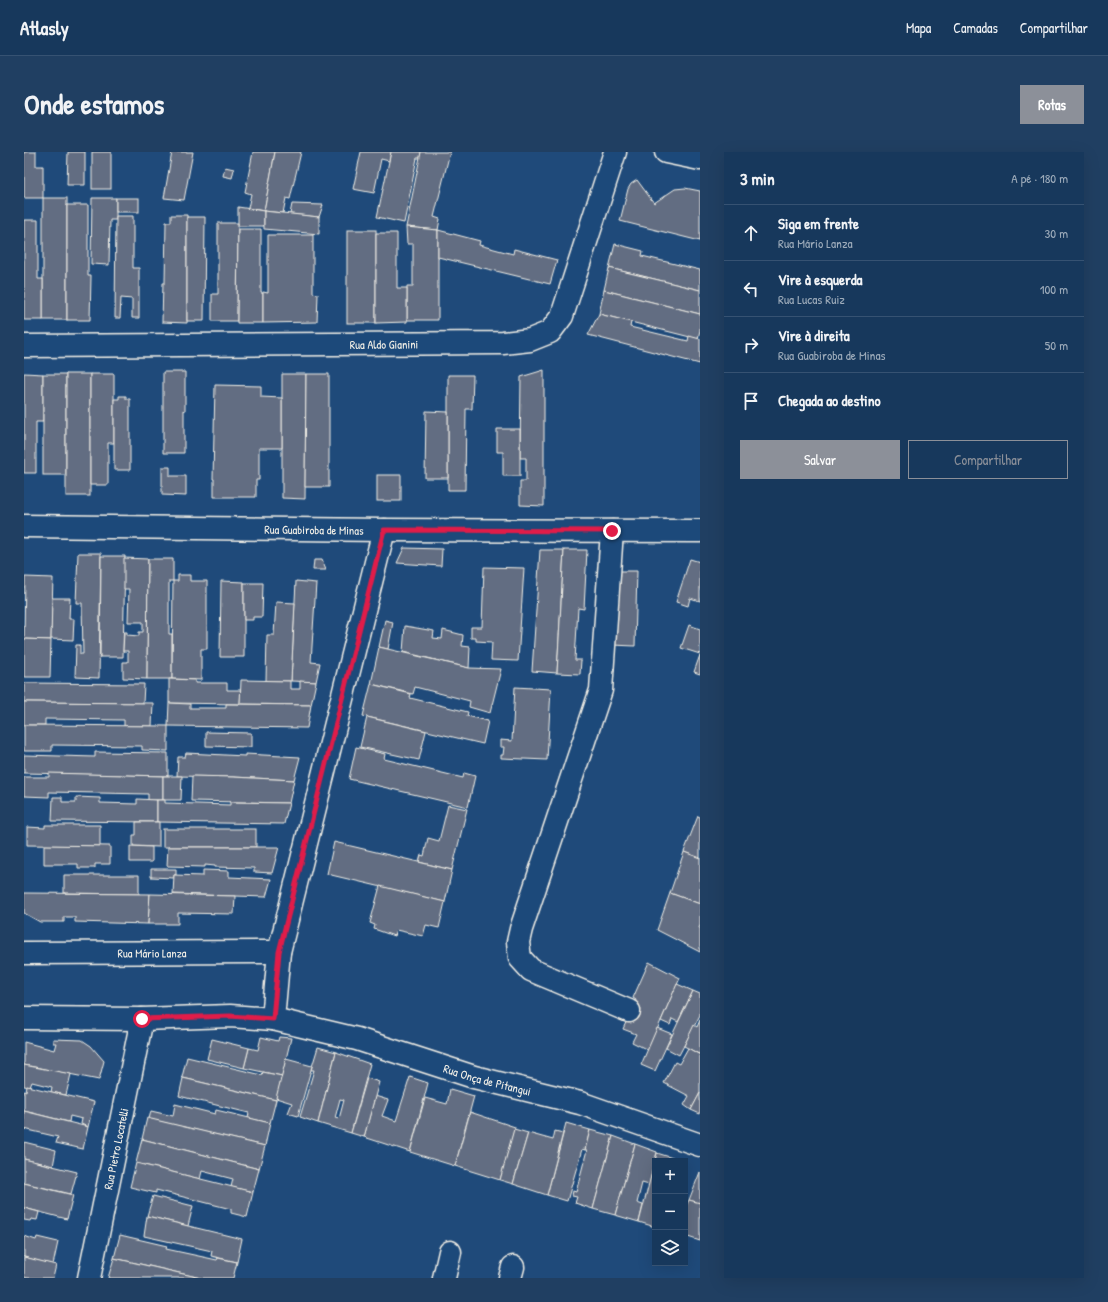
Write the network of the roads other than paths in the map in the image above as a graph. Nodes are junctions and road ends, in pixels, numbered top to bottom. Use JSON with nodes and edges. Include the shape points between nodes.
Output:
{"nodes":[{"id":1,"x":615,"y":152,"type":"edge"},
{"id":2,"x":666,"y":152,"type":"edge"},
{"id":3,"x":700,"y":159,"type":"edge"},
{"id":4,"x":24,"y":346,"type":"edge"},
{"id":5,"x":24,"y":526,"type":"edge"},
{"id":6,"x":384,"y":530,"type":"junction"},
{"id":7,"x":612,"y":531,"type":"junction"},
{"id":8,"x":700,"y":531,"type":"edge"},
{"id":9,"x":279,"y":952,"type":"junction"},
{"id":10,"x":24,"y":953,"type":"edge"},
{"id":11,"x":629,"y":1011,"type":"dead end"},
{"id":12,"x":24,"y":1018,"type":"edge"},
{"id":13,"x":142,"y":1019,"type":"junction"},
{"id":14,"x":273,"y":1019,"type":"junction"},
{"id":15,"x":700,"y":1145,"type":"edge"},
{"id":16,"x":450,"y":1252,"type":"dead end"},
{"id":17,"x":89,"y":1278,"type":"edge"},
{"id":18,"x":444,"y":1278,"type":"edge"}],
"edges":[{"from":1,"to":4,"type":"street","name":"Rua Aldo Gianini","via":[[562,316],[550,332],[530,340],[495,343]]},
{"from":2,"to":3,"type":"street"},
{"from":5,"to":6,"type":"street","name":"Rua Guabiroba de Minas"},
{"from":6,"to":7,"type":"street","name":"Rua Guabiroba de Minas"},
{"from":6,"to":9,"type":"street"},
{"from":7,"to":8,"type":"street","name":"Rua Guabiroba de Minas"},
{"from":7,"to":11,"type":"street","via":[[601,690],[518,942],[520,958],[531,970]]},
{"from":9,"to":10,"type":"street","name":"Rua Mário Lanza"},
{"from":9,"to":14,"type":"street"},
{"from":12,"to":13,"type":"street"},
{"from":13,"to":14,"type":"street","via":[[230,1016]]},
{"from":13,"to":17,"type":"street","name":"Rua Pietro Locatelli"},
{"from":14,"to":15,"type":"street","name":"Rua Onça de Pitangui","via":[[357,1039],[474,1077],[580,1103]]},
{"from":16,"to":18,"type":"street"}]}
